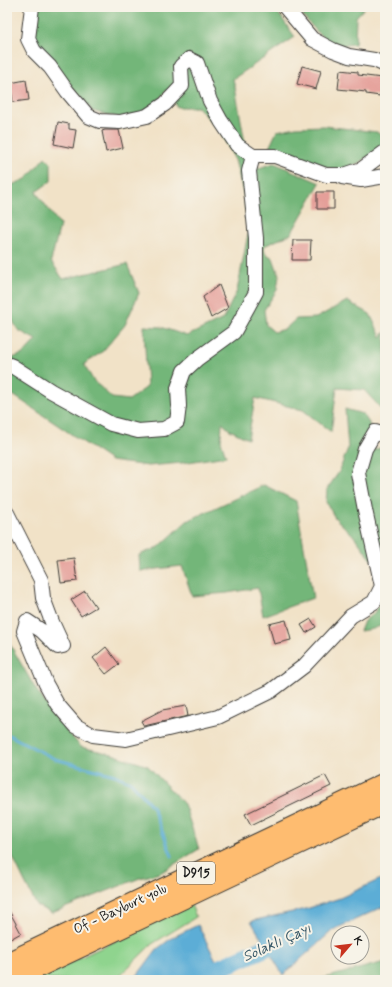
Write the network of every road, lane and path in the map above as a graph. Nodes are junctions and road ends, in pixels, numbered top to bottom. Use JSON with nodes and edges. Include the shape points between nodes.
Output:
{"nodes":[{"id":1,"x":32,"y":7,"type":"edge"},
{"id":2,"x":285,"y":7,"type":"edge"},
{"id":3,"x":385,"y":64,"type":"edge"},
{"id":4,"x":385,"y":152,"type":"edge"},
{"id":5,"x":253,"y":156,"type":"junction"},
{"id":6,"x":326,"y":175,"type":"junction"},
{"id":7,"x":385,"y":176,"type":"edge"},
{"id":8,"x":7,"y":364,"type":"edge"},
{"id":9,"x":385,"y":435,"type":"edge"},
{"id":10,"x":7,"y":513,"type":"edge"},
{"id":11,"x":385,"y":783,"type":"edge"},
{"id":12,"x":385,"y":803,"type":"edge"},
{"id":13,"x":7,"y":963,"type":"edge"},
{"id":14,"x":12,"y":980,"type":"edge"}],
"edges":[{"from":1,"to":5,"type":"street","via":[[28,39],[34,52],[50,67],[88,116],[100,121],[114,122],[147,116],[166,104],[182,86],[181,66],[189,59],[197,64],[210,101],[221,122],[237,145]]},
{"from":2,"to":3,"type":"street","via":[[312,39],[350,56]]},
{"from":4,"to":6,"type":"street","via":[[362,169],[344,175]]},
{"from":5,"to":6,"type":"street","via":[[275,156]]},
{"from":5,"to":8,"type":"street","via":[[249,171],[256,238],[256,292],[234,332],[184,371],[178,388],[178,422],[164,429],[138,431],[111,424]]},
{"from":6,"to":7,"type":"street","via":[[361,180]]},
{"from":9,"to":10,"type":"street","via":[[375,432],[365,449],[358,473],[382,586],[374,602],[351,616],[304,666],[271,691],[218,717],[126,739],[93,735],[76,726],[57,704],[46,684],[24,631],[27,621],[58,647],[63,646],[43,598],[41,580]]},
{"from":11,"to":13,"type":"highway","name":"Of - Bayburt yolu","number":"D915"},
{"from":12,"to":14,"type":"highway","name":"Of - Bayburt yolu","number":"D915"}]}
